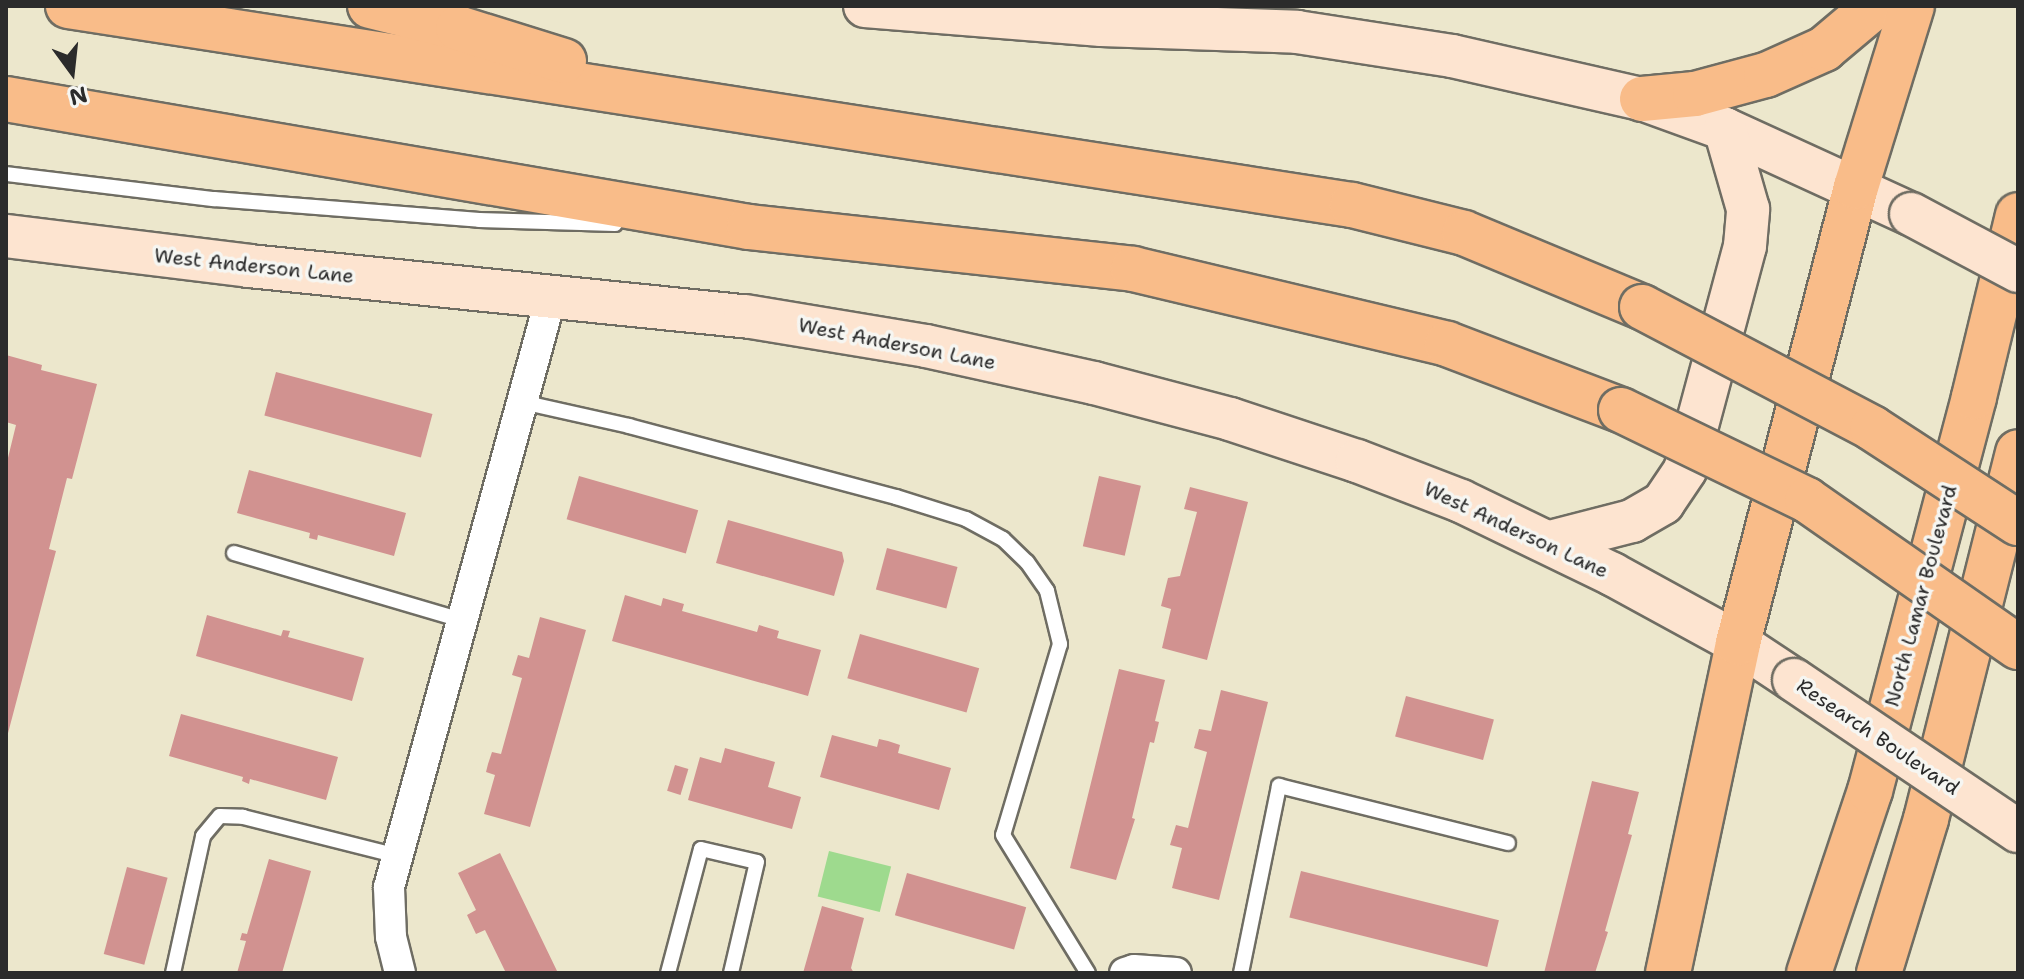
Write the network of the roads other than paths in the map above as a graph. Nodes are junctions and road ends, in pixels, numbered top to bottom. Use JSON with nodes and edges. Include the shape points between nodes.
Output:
{"nodes":[{"id":1,"x":68,"y":6,"type":"edge"},
{"id":2,"x":370,"y":6,"type":"edge"},
{"id":3,"x":865,"y":6,"type":"edge"},
{"id":4,"x":1875,"y":6,"type":"edge"},
{"id":5,"x":1912,"y":6,"type":"edge"},
{"id":6,"x":6,"y":99,"type":"edge"},
{"id":7,"x":1642,"y":99,"type":"junction"},
{"id":8,"x":704,"y":105,"type":"junction"},
{"id":9,"x":1725,"y":129,"type":"junction"},
{"id":10,"x":6,"y":174,"type":"edge"},
{"id":11,"x":1856,"y":187,"type":"junction"},
{"id":12,"x":2018,"y":215,"type":"edge"},
{"id":13,"x":749,"y":227,"type":"junction"},
{"id":14,"x":6,"y":236,"type":"edge"},
{"id":15,"x":2018,"y":271,"type":"edge"},
{"id":16,"x":551,"y":297,"type":"junction"},
{"id":17,"x":522,"y":402,"type":"junction"},
{"id":18,"x":2018,"y":452,"type":"edge"},
{"id":19,"x":2018,"y":523,"type":"edge"},
{"id":20,"x":1550,"y":542,"type":"junction"},
{"id":21,"x":234,"y":553,"type":"dead end"},
{"id":22,"x":462,"y":620,"type":"junction"},
{"id":23,"x":1738,"y":643,"type":"junction"},
{"id":24,"x":2018,"y":647,"type":"edge"},
{"id":25,"x":2018,"y":831,"type":"edge"},
{"id":26,"x":1508,"y":843,"type":"dead end"},
{"id":27,"x":398,"y":856,"type":"junction"},
{"id":28,"x":173,"y":973,"type":"edge"},
{"id":29,"x":400,"y":973,"type":"edge"},
{"id":30,"x":668,"y":973,"type":"edge"},
{"id":31,"x":731,"y":973,"type":"edge"},
{"id":32,"x":1088,"y":973,"type":"edge"},
{"id":33,"x":1125,"y":973,"type":"edge"},
{"id":34,"x":1176,"y":973,"type":"edge"},
{"id":35,"x":1241,"y":973,"type":"edge"},
{"id":36,"x":1668,"y":973,"type":"edge"},
{"id":37,"x":1809,"y":973,"type":"edge"},
{"id":38,"x":1879,"y":973,"type":"edge"}],
"edges":[{"from":1,"to":8,"type":"main road"},
{"from":2,"to":8,"type":"main road"},
{"from":3,"to":7,"type":"main road","via":[[1101,25],[1297,32],[1452,56]]},
{"from":4,"to":7,"type":"main road","via":[[1824,49],[1766,75],[1695,94]]},
{"from":5,"to":11,"type":"main road"},
{"from":6,"to":13,"type":"main road"},
{"from":7,"to":9,"type":"main road"},
{"from":8,"to":19,"type":"main road","bridge":true,"via":[[1352,205],[1464,233],[1642,307],[1872,428]]},
{"from":9,"to":11,"type":"main road"},
{"from":9,"to":20,"type":"main road","via":[[1748,209],[1745,246],[1685,470],[1663,503],[1632,521]]},
{"from":10,"to":13,"type":"lane","via":[[214,199],[479,220]]},
{"from":11,"to":15,"type":"main road","bridge":true},
{"from":11,"to":23,"type":"main road"},
{"from":12,"to":37,"type":"main road","name":"North Lamar Boulevard","via":[[1870,791]]},
{"from":13,"to":24,"type":"main road","bridge":true,"via":[[1133,269],[1447,344],[1621,410],[1807,500]]},
{"from":14,"to":16,"type":"main road","name":"West Anderson Lane"},
{"from":16,"to":17,"type":"street"},
{"from":16,"to":20,"type":"main road","name":"West Anderson Lane","via":[[760,319],[926,346],[1094,383],[1230,419],[1357,461]]},
{"from":17,"to":22,"type":"street"},
{"from":17,"to":32,"type":"lane","via":[[910,501],[966,519],[1003,539],[1027,562],[1047,591],[1060,644],[1003,835]]},
{"from":18,"to":38,"type":"main road","via":[[1926,819]]},
{"from":20,"to":23,"type":"main road","name":"West Anderson Lane"},
{"from":21,"to":22,"type":"lane"},
{"from":22,"to":27,"type":"street"},
{"from":23,"to":25,"type":"main road","name":"Research Boulevard","bridge":true},
{"from":23,"to":36,"type":"main road"},
{"from":26,"to":35,"type":"lane","via":[[1279,786]]},
{"from":27,"to":28,"type":"lane","via":[[243,817],[220,816],[203,836]]},
{"from":27,"to":29,"type":"street","via":[[389,887],[391,937]]},
{"from":30,"to":31,"type":"lane","via":[[701,849],[757,862]]},
{"from":33,"to":34,"type":"street"}]}
